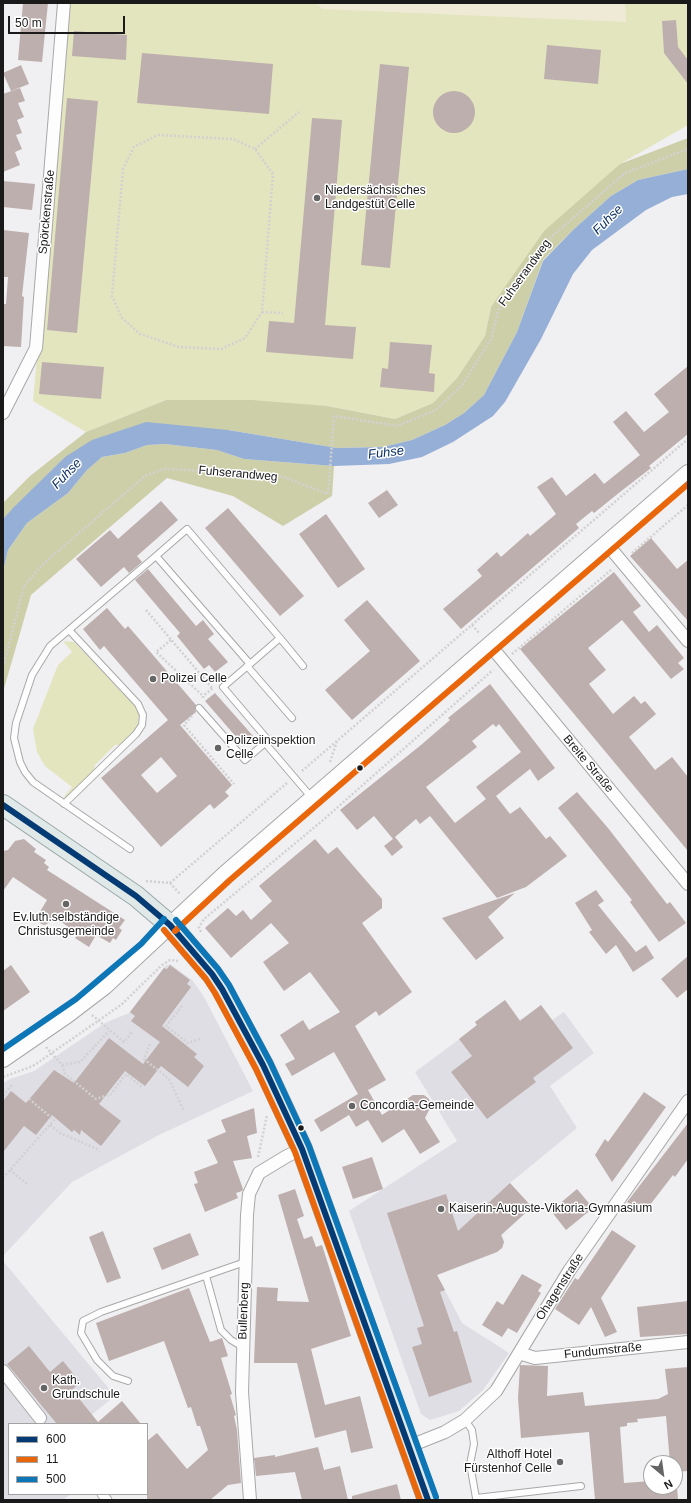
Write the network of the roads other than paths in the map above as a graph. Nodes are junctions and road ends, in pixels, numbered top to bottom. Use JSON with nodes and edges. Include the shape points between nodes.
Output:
{"nodes":[{"id":1,"x":64,"y":3,"type":"edge"},
{"id":2,"x":3,"y":413,"type":"edge"},
{"id":3,"x":688,"y":473,"type":"edge"},
{"id":4,"x":606,"y":543,"type":"junction"},
{"id":5,"x":156,"y":556,"type":"junction"},
{"id":6,"x":69,"y":630,"type":"junction"},
{"id":7,"x":280,"y":638,"type":"junction"},
{"id":8,"x":688,"y":642,"type":"edge"},
{"id":9,"x":489,"y":644,"type":"junction"},
{"id":10,"x":248,"y":665,"type":"junction"},
{"id":11,"x":302,"y":666,"type":"dead end"},
{"id":12,"x":199,"y":708,"type":"dead end"},
{"id":13,"x":292,"y":718,"type":"dead end"},
{"id":14,"x":265,"y":743,"type":"junction"},
{"id":15,"x":312,"y":798,"type":"junction"},
{"id":16,"x":64,"y":804,"type":"junction"},
{"id":17,"x":3,"y":805,"type":"edge"},
{"id":18,"x":130,"y":849,"type":"dead end"},
{"id":19,"x":688,"y":884,"type":"edge"},
{"id":20,"x":170,"y":925,"type":"junction"},
{"id":21,"x":3,"y":1058,"type":"edge"},
{"id":22,"x":688,"y":1102,"type":"edge"},
{"id":23,"x":302,"y":1149,"type":"junction"},
{"id":24,"x":245,"y":1262,"type":"junction"},
{"id":25,"x":206,"y":1276,"type":"junction"},
{"id":26,"x":688,"y":1342,"type":"edge"},
{"id":27,"x":243,"y":1347,"type":"junction"},
{"id":28,"x":519,"y":1353,"type":"junction"},
{"id":29,"x":3,"y":1371,"type":"edge"},
{"id":30,"x":128,"y":1381,"type":"dead end"},
{"id":31,"x":465,"y":1420,"type":"junction"},
{"id":32,"x":43,"y":1421,"type":"edge"},
{"id":33,"x":410,"y":1446,"type":"junction"},
{"id":34,"x":581,"y":1486,"type":"dead end"},
{"id":35,"x":250,"y":1500,"type":"edge"},
{"id":36,"x":428,"y":1500,"type":"edge"}],
"edges":[{"from":1,"to":2,"type":"street","name":"Spörckenstraße","via":[[36,348]]},
{"from":3,"to":4,"type":"street"},
{"from":4,"to":8,"type":"street"},
{"from":4,"to":9,"type":"street"},
{"from":5,"to":6,"type":"lane"},
{"from":5,"to":7,"type":"lane","via":[[187,529]]},
{"from":5,"to":10,"type":"lane"},
{"from":6,"to":16,"type":"lane","via":[[50,646],[32,675],[16,723],[14,738],[16,751],[25,772],[33,782]]},
{"from":6,"to":16,"type":"lane","via":[[138,704],[143,715],[142,725],[136,734]]},
{"from":7,"to":10,"type":"lane"},
{"from":7,"to":11,"type":"lane"},
{"from":9,"to":15,"type":"street"},
{"from":9,"to":19,"type":"street","name":"Breite Straße"},
{"from":10,"to":13,"type":"lane"},
{"from":10,"to":14,"type":"lane","via":[[223,687],[268,740]]},
{"from":12,"to":14,"type":"lane","via":[[245,760]]},
{"from":14,"to":15,"type":"lane"},
{"from":15,"to":20,"type":"street"},
{"from":16,"to":18,"type":"lane"},
{"from":17,"to":20,"type":"main road","via":[[136,896]]},
{"from":20,"to":21,"type":"street","via":[[105,986]]},
{"from":20,"to":23,"type":"main road","via":[[222,989],[265,1070]]},
{"from":22,"to":28,"type":"street","name":"Ohagenstraße","via":[[568,1272]]},
{"from":23,"to":24,"type":"street","name":"Bullenberg","via":[[259,1173],[249,1194]]},
{"from":23,"to":33,"type":"main road"},
{"from":24,"to":25,"type":"lane"},
{"from":24,"to":27,"type":"street","name":"Bullenberg"},
{"from":25,"to":27,"type":"lane","via":[[221,1330]]},
{"from":25,"to":30,"type":"lane","via":[[82,1321],[81,1334],[97,1360],[114,1376]]},
{"from":26,"to":28,"type":"street","name":"Fundumstraße","via":[[535,1358]]},
{"from":27,"to":35,"type":"street","name":"Bullenberg","via":[[242,1392]]},
{"from":28,"to":31,"type":"street","name":"Ohagenstraße","via":[[496,1391]]},
{"from":29,"to":32,"type":"street"},
{"from":31,"to":33,"type":"street","name":"Ohagenstraße","via":[[445,1432]]},
{"from":31,"to":34,"type":"lane","via":[[472,1430],[474,1444],[470,1464],[476,1498]]},
{"from":33,"to":36,"type":"main road"}]}
